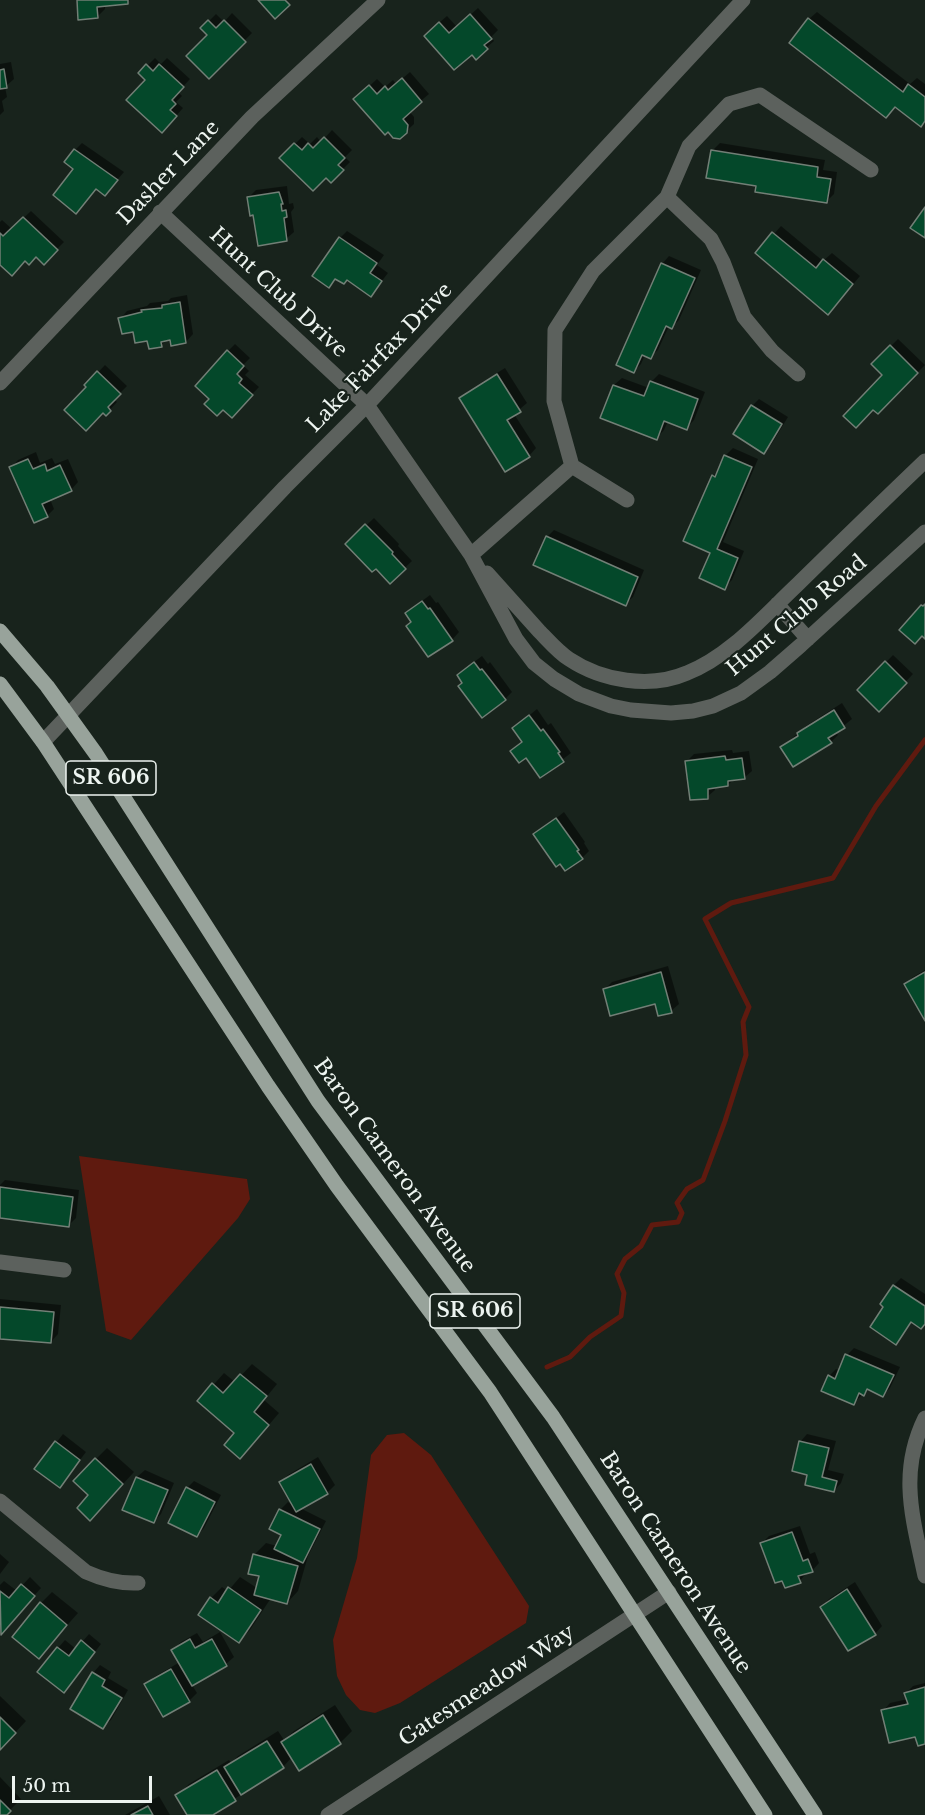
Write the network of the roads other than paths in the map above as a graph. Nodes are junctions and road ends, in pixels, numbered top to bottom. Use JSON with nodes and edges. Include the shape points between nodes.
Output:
{"nodes":[{"id":1,"x":378,"y":0,"type":"edge"},
{"id":2,"x":743,"y":0,"type":"edge"},
{"id":3,"x":871,"y":170,"type":"dead end"},
{"id":4,"x":667,"y":197,"type":"junction"},
{"id":5,"x":160,"y":212,"type":"junction"},
{"id":6,"x":798,"y":374,"type":"dead end"},
{"id":7,"x":0,"y":383,"type":"edge"},
{"id":8,"x":367,"y":405,"type":"junction"},
{"id":9,"x":925,"y":461,"type":"edge"},
{"id":10,"x":572,"y":466,"type":"junction"},
{"id":11,"x":627,"y":500,"type":"dead end"},
{"id":12,"x":925,"y":532,"type":"edge"},
{"id":13,"x":471,"y":555,"type":"junction"},
{"id":14,"x":777,"y":604,"type":"junction"},
{"id":15,"x":0,"y":631,"type":"edge"},
{"id":16,"x":808,"y":639,"type":"junction"},
{"id":17,"x":0,"y":684,"type":"edge"},
{"id":18,"x":69,"y":717,"type":"junction"},
{"id":19,"x":43,"y":742,"type":"junction"},
{"id":20,"x":0,"y":1262,"type":"edge"},
{"id":21,"x":64,"y":1270,"type":"dead end"},
{"id":22,"x":925,"y":1418,"type":"edge"},
{"id":23,"x":0,"y":1501,"type":"edge"},
{"id":24,"x":925,"y":1576,"type":"edge"},
{"id":25,"x":138,"y":1583,"type":"dead end"},
{"id":26,"x":669,"y":1592,"type":"junction"},
{"id":27,"x":635,"y":1614,"type":"junction"},
{"id":28,"x":328,"y":1815,"type":"edge"},
{"id":29,"x":765,"y":1815,"type":"edge"},
{"id":30,"x":814,"y":1815,"type":"edge"}],
"edges":[{"from":1,"to":5,"type":"street","name":"Dasher Lane","via":[[252,117]]},
{"from":2,"to":8,"type":"street","name":"Lake Fairfax Drive"},
{"from":3,"to":4,"type":"street","via":[[760,95],[729,104],[689,146]]},
{"from":4,"to":6,"type":"street","via":[[711,239],[744,317],[772,351]]},
{"from":4,"to":10,"type":"street","via":[[593,271],[555,330],[554,401]]},
{"from":5,"to":7,"type":"street","name":"Dasher Lane"},
{"from":5,"to":8,"type":"street","name":"Hunt Club Drive"},
{"from":8,"to":13,"type":"street","name":"Hunt Club Road"},
{"from":8,"to":18,"type":"street","name":"Lake Fairfax Drive"},
{"from":9,"to":14,"type":"street","name":"Hunt Club Road"},
{"from":10,"to":11,"type":"street"},
{"from":10,"to":13,"type":"street"},
{"from":12,"to":16,"type":"street","name":"Hunt Club Road"},
{"from":13,"to":14,"type":"street","name":"Hunt Club Road","via":[[568,659],[597,674],[625,681],[666,679],[703,666]]},
{"from":13,"to":16,"type":"street","name":"Hunt Club Road","via":[[516,639],[534,663],[579,694],[611,706],[671,713],[713,706],[741,693]]},
{"from":14,"to":16,"type":"street"},
{"from":15,"to":18,"type":"main road","name":"Baron Cameron Avenue","number":"SR 606"},
{"from":17,"to":19,"type":"main road","number":"SR 606"},
{"from":18,"to":19,"type":"street","name":"Lake Fairfax Drive"},
{"from":18,"to":26,"type":"main road","name":"Baron Cameron Avenue","number":"SR 606","via":[[318,1101],[553,1417]]},
{"from":19,"to":27,"type":"main road","number":"SR 606","via":[[268,1086],[490,1392]]},
{"from":20,"to":21,"type":"street"},
{"from":22,"to":24,"type":"street","via":[[910,1458],[908,1482]]},
{"from":23,"to":25,"type":"street","via":[[86,1572],[102,1580]]},
{"from":26,"to":27,"type":"street","name":"Gatesmeadow Way"},
{"from":26,"to":30,"type":"main road","name":"Baron Cameron Avenue","number":"SR 606"},
{"from":27,"to":28,"type":"street","name":"Gatesmeadow Way"},
{"from":27,"to":29,"type":"main road","number":"SR 606"}]}
